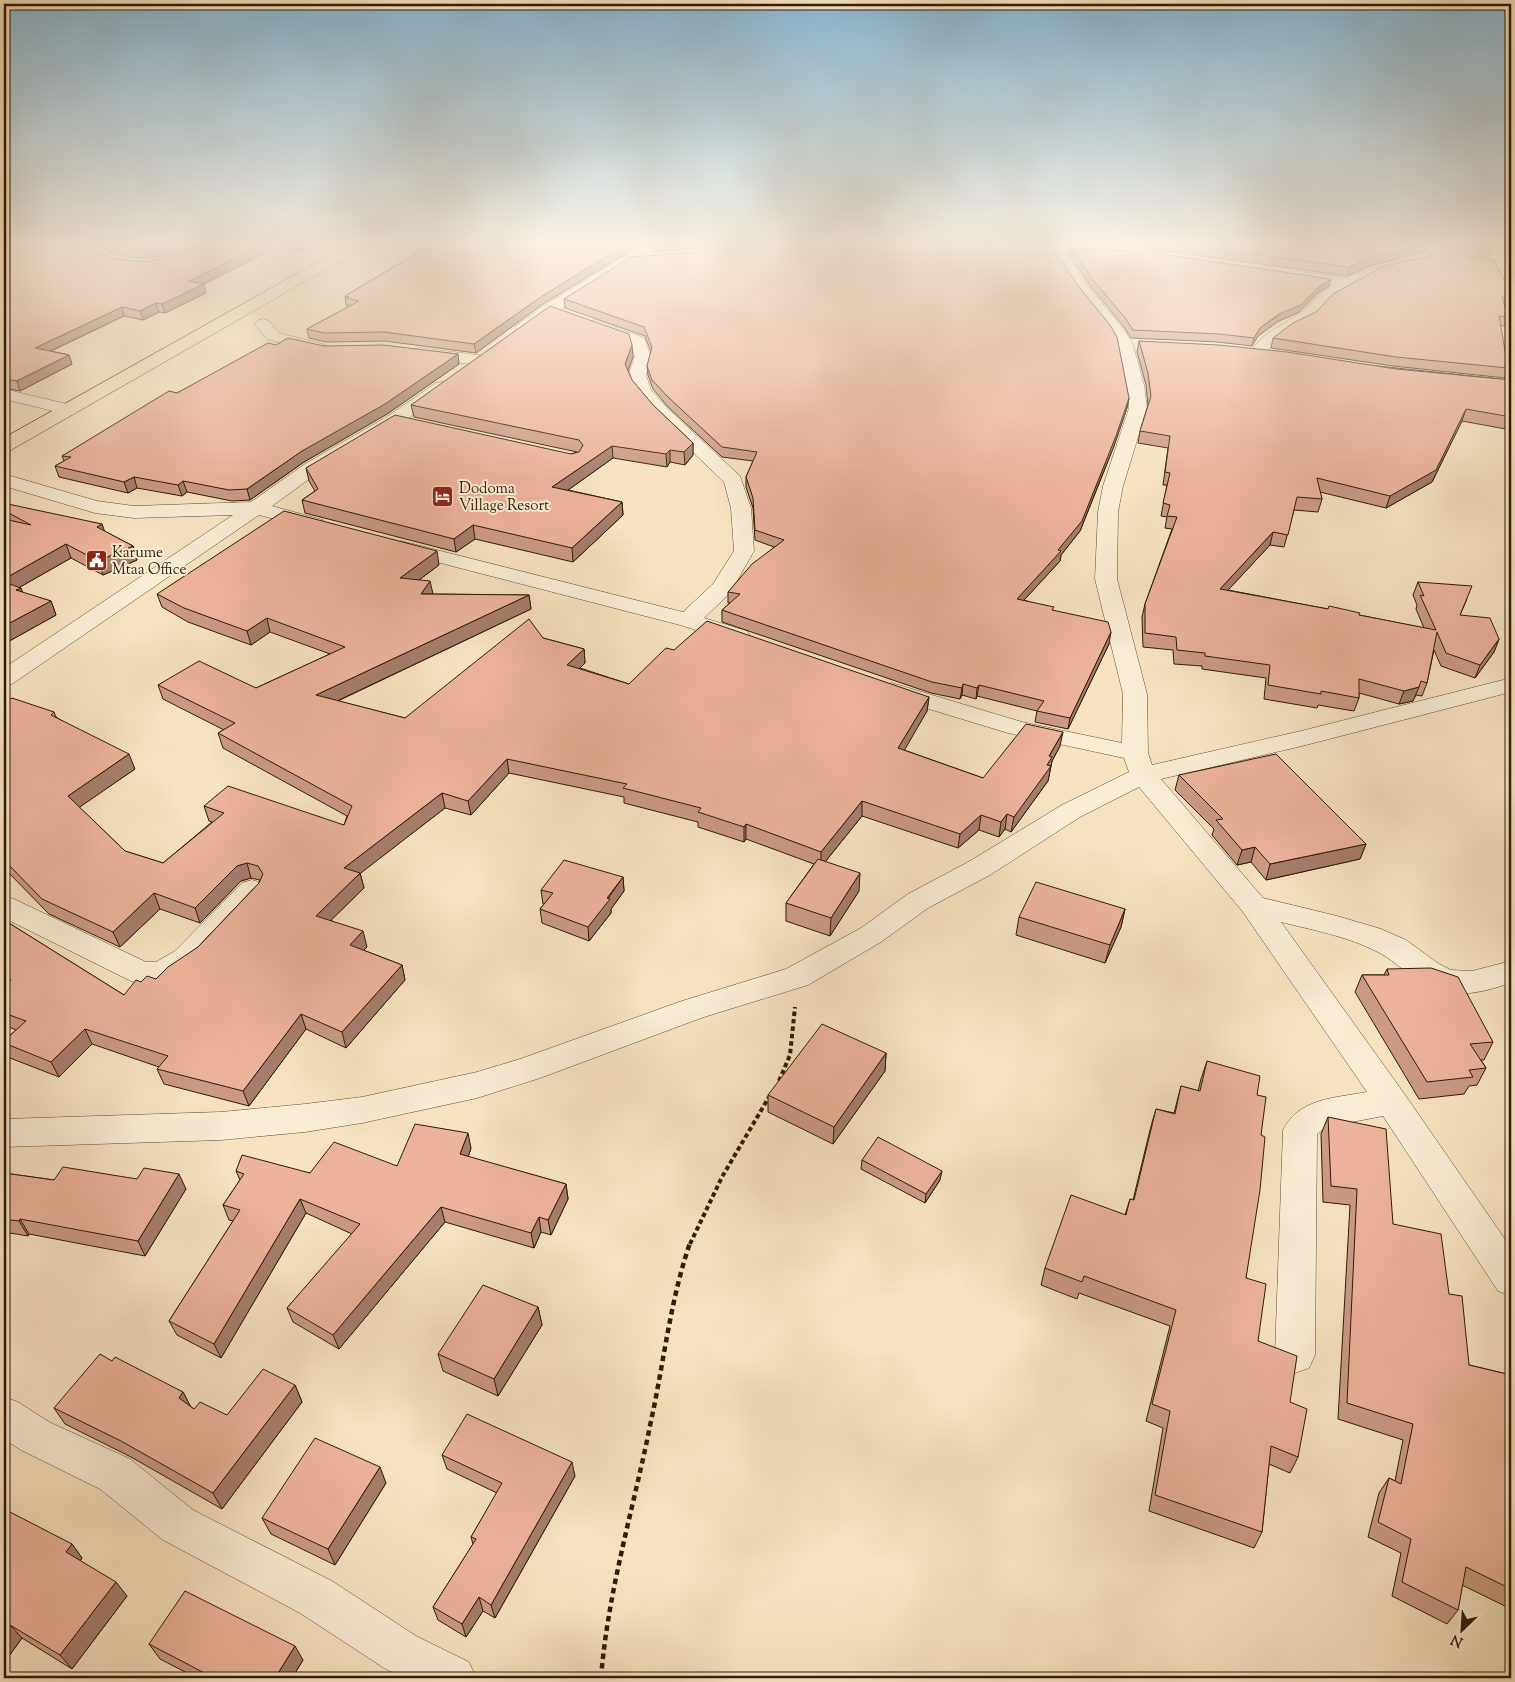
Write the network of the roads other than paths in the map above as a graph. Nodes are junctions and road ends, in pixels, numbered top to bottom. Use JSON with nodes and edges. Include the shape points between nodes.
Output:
{"nodes":[{"id":1,"x":222,"y":322,"type":"edge"},
{"id":2,"x":529,"y":322,"type":"edge"},
{"id":3,"x":587,"y":322,"type":"edge"},
{"id":4,"x":1110,"y":322,"type":"edge"},
{"id":5,"x":1295,"y":322,"type":"edge"},
{"id":6,"x":263,"y":324,"type":"dead end"},
{"id":7,"x":510,"y":337,"type":"edge"},
{"id":8,"x":334,"y":348,"type":"edge"},
{"id":9,"x":494,"y":349,"type":"edge"},
{"id":10,"x":404,"y":351,"type":"edge"},
{"id":11,"x":1237,"y":352,"type":"edge"},
{"id":12,"x":1257,"y":354,"type":"junction"},
{"id":13,"x":1275,"y":356,"type":"edge"},
{"id":14,"x":478,"y":360,"type":"junction"},
{"id":15,"x":4,"y":394,"type":"edge"},
{"id":16,"x":68,"y":410,"type":"junction"},
{"id":17,"x":394,"y":420,"type":"junction"},
{"id":18,"x":422,"y":426,"type":"edge"},
{"id":19,"x":4,"y":446,"type":"edge"},
{"id":20,"x":4,"y":480,"type":"edge"},
{"id":21,"x":256,"y":508,"type":"junction"},
{"id":22,"x":333,"y":529,"type":"edge"},
{"id":23,"x":381,"y":541,"type":"edge"},
{"id":24,"x":688,"y":620,"type":"junction"},
{"id":25,"x":757,"y":642,"type":"edge"},
{"id":26,"x":4,"y":679,"type":"edge"},
{"id":27,"x":875,"y":684,"type":"edge"},
{"id":28,"x":1511,"y":685,"type":"edge"},
{"id":29,"x":1139,"y":764,"type":"junction"},
{"id":30,"x":252,"y":890,"type":"edge"},
{"id":31,"x":1254,"y":905,"type":"junction"},
{"id":32,"x":4,"y":906,"type":"edge"},
{"id":33,"x":1511,"y":972,"type":"edge"},
{"id":34,"x":1391,"y":1101,"type":"junction"},
{"id":35,"x":4,"y":1133,"type":"edge"},
{"id":36,"x":1511,"y":1279,"type":"edge"},
{"id":37,"x":1295,"y":1355,"type":"edge"},
{"id":38,"x":4,"y":1416,"type":"edge"},
{"id":39,"x":452,"y":1678,"type":"edge"}],
"edges":[{"from":1,"to":16,"type":"highway"},
{"from":2,"to":7,"type":"street"},
{"from":3,"to":24,"type":"street","via":[[638,341],[643,357],[636,375],[643,391],[733,480],[741,508],[744,551],[722,588]]},
{"from":4,"to":29,"type":"street","via":[[1134,345],[1138,408],[1108,512],[1106,579],[1135,694]]},
{"from":5,"to":12,"type":"street","via":[[1264,341]]},
{"from":6,"to":8,"type":"street","via":[[273,336],[299,344]]},
{"from":9,"to":14,"type":"street"},
{"from":10,"to":14,"type":"street"},
{"from":11,"to":12,"type":"street"},
{"from":12,"to":13,"type":"street"},
{"from":14,"to":17,"type":"street"},
{"from":15,"to":16,"type":"street"},
{"from":16,"to":19,"type":"highway"},
{"from":17,"to":18,"type":"street"},
{"from":17,"to":21,"type":"street","via":[[312,468]]},
{"from":20,"to":21,"type":"street","via":[[94,507],[134,512]]},
{"from":21,"to":22,"type":"street"},
{"from":21,"to":26,"type":"street"},
{"from":23,"to":24,"type":"street"},
{"from":24,"to":25,"type":"street"},
{"from":27,"to":29,"type":"street"},
{"from":28,"to":29,"type":"street","via":[[1302,738]]},
{"from":29,"to":31,"type":"street"},
{"from":29,"to":35,"type":"street","via":[[980,868],[918,901],[871,935],[797,977],[693,1009],[528,1069],[477,1085],[397,1103],[305,1118],[221,1126]]},
{"from":30,"to":32,"type":"street","via":[[186,959],[161,973],[142,973]]},
{"from":31,"to":33,"type":"street","via":[[1388,944],[1430,975],[1449,982],[1469,983]]},
{"from":31,"to":34,"type":"street"},
{"from":34,"to":36,"type":"street"},
{"from":34,"to":37,"type":"street","via":[[1318,1115],[1300,1130]]},
{"from":38,"to":39,"type":"street","via":[[35,1436],[115,1474],[178,1525],[316,1597],[400,1652]]}]}
